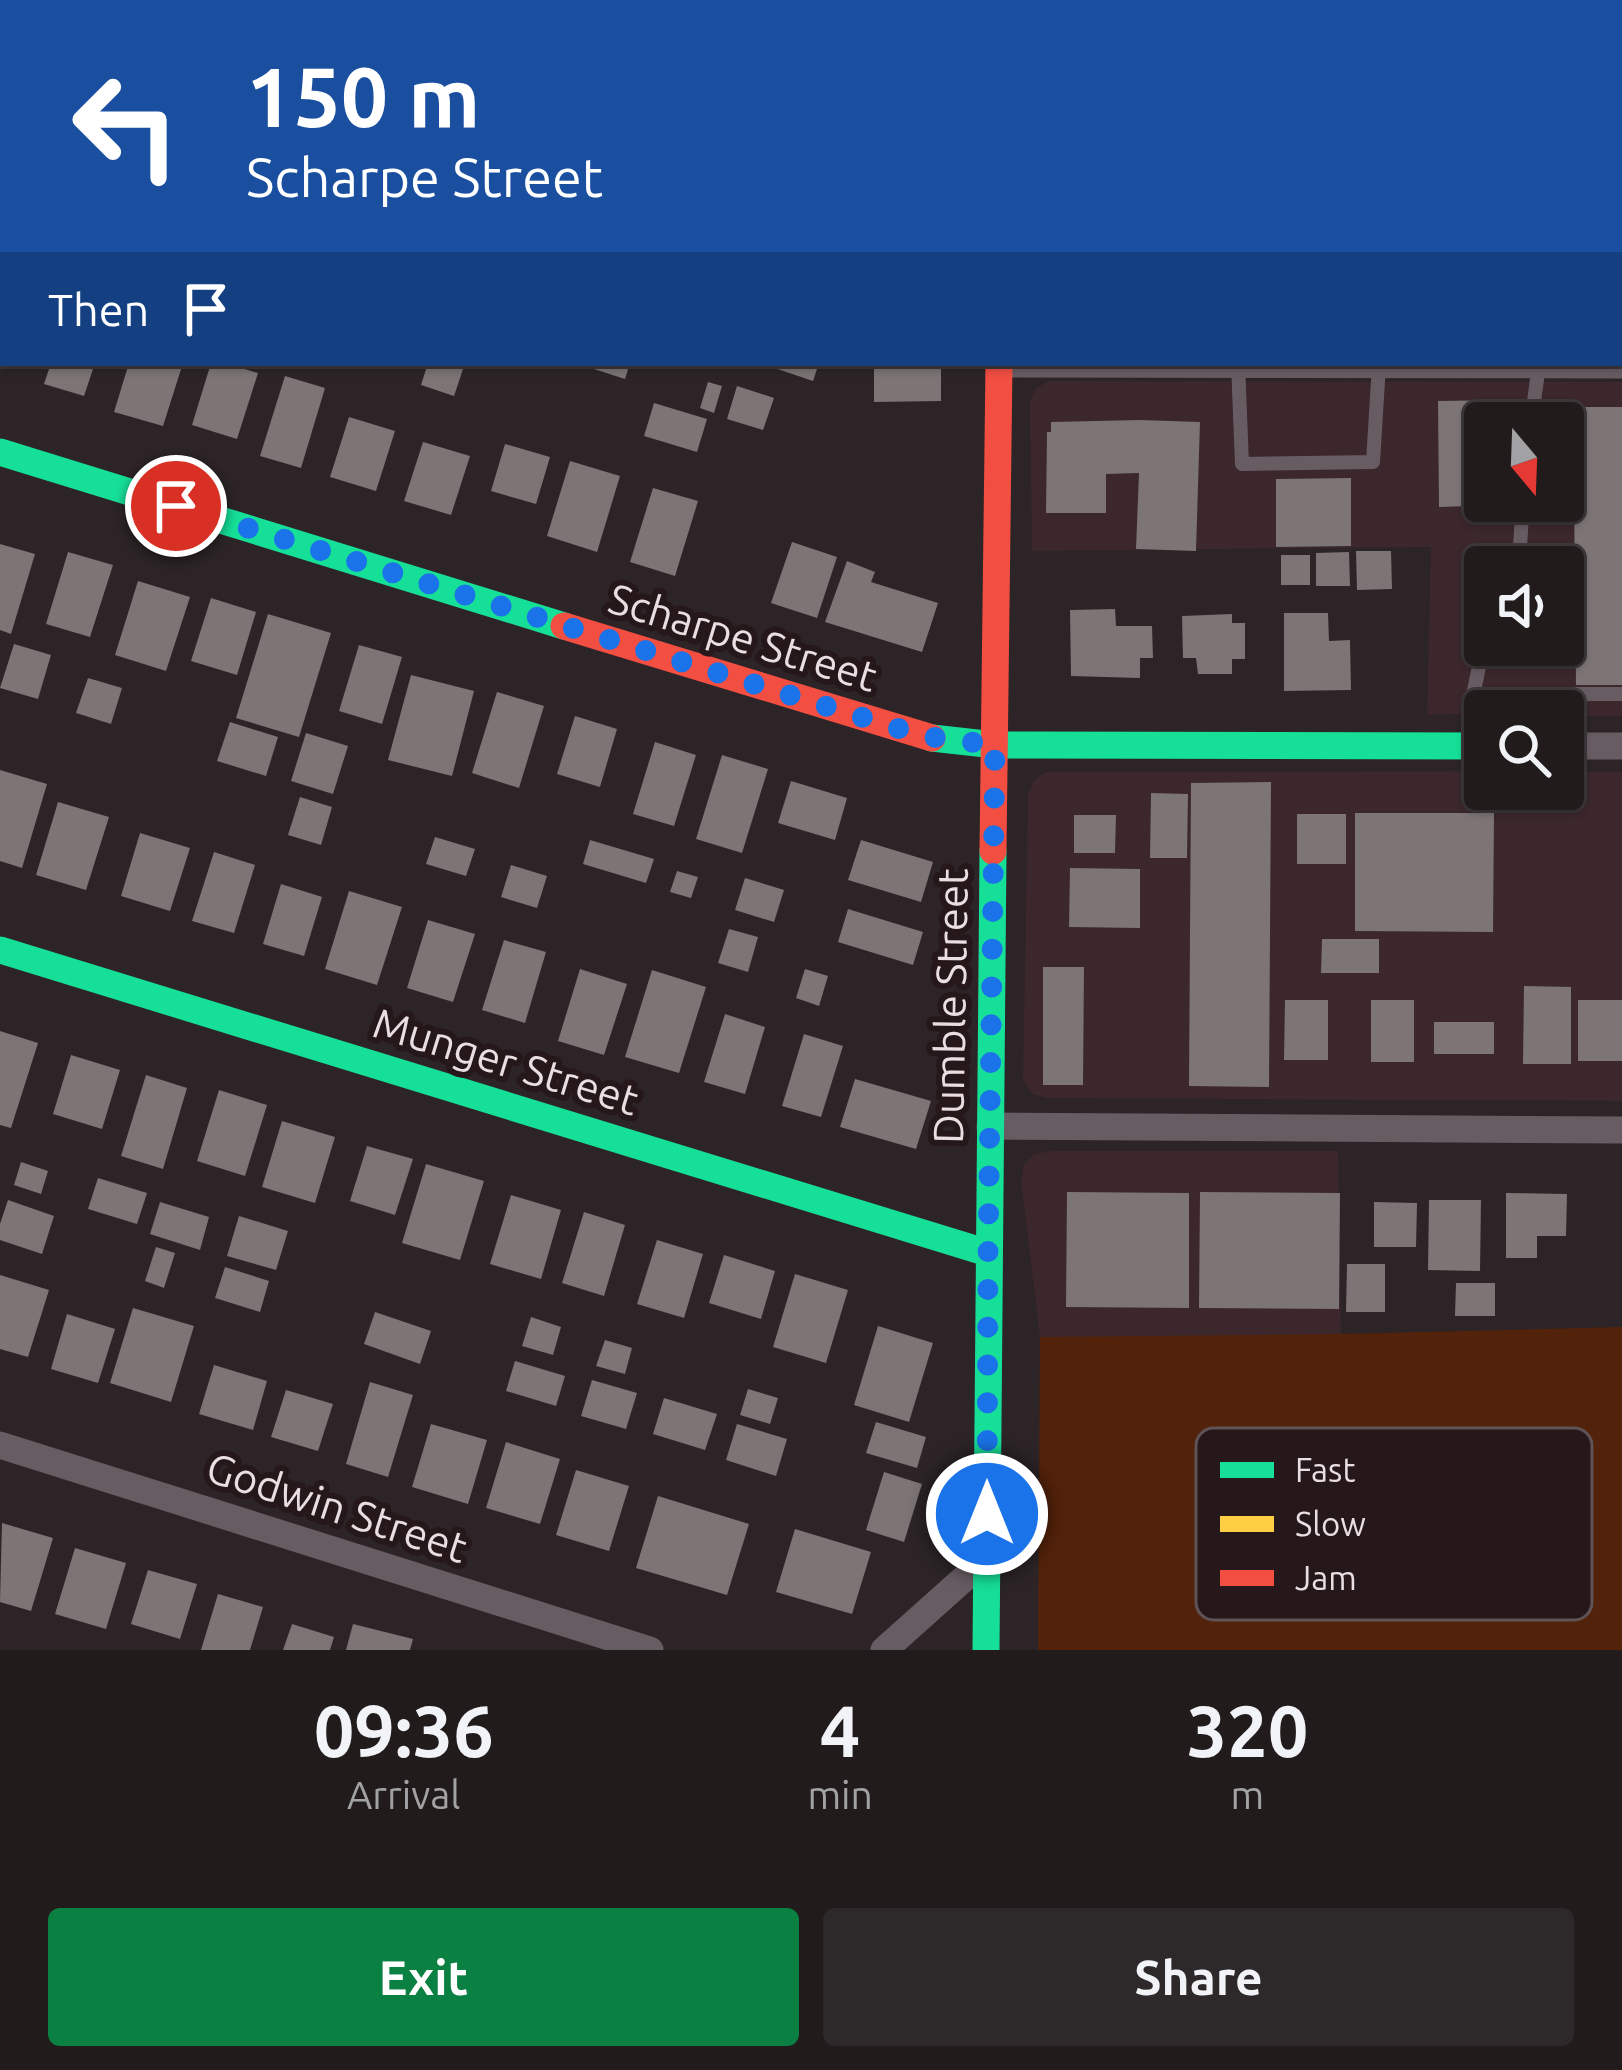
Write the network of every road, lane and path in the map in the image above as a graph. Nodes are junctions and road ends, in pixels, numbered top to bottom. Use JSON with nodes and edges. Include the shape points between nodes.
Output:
{"nodes":[{"id":1,"x":999,"y":366,"type":"edge"},
{"id":2,"x":1238,"y":366,"type":"edge"},
{"id":3,"x":1379,"y":366,"type":"edge"},
{"id":4,"x":1539,"y":366,"type":"edge"},
{"id":5,"x":1534,"y":402,"type":"edge"},
{"id":6,"x":0,"y":452,"type":"edge"},
{"id":7,"x":1584,"y":694,"type":"edge"},
{"id":8,"x":1622,"y":694,"type":"edge"},
{"id":9,"x":995,"y":745,"type":"junction"},
{"id":10,"x":1464,"y":746,"type":"edge"},
{"id":11,"x":1584,"y":746,"type":"edge"},
{"id":12,"x":1622,"y":746,"type":"edge"},
{"id":13,"x":0,"y":950,"type":"edge"},
{"id":14,"x":991,"y":1126,"type":"junction"},
{"id":15,"x":1622,"y":1130,"type":"edge"},
{"id":16,"x":988,"y":1253,"type":"junction"},
{"id":17,"x":0,"y":1444,"type":"edge"},
{"id":18,"x":987,"y":1558,"type":"junction"},
{"id":19,"x":650,"y":1650,"type":"edge"},
{"id":20,"x":884,"y":1650,"type":"edge"},
{"id":21,"x":986,"y":1650,"type":"edge"}],
"edges":[{"from":1,"to":9,"type":"main road","name":"Dumble Street"},
{"from":2,"to":3,"type":"lane","via":[[1242,464],[1373,462]]},
{"from":4,"to":5,"type":"lane"},
{"from":6,"to":9,"type":"main road","name":"Scharpe Street","via":[[923,736]]},
{"from":7,"to":8,"type":"lane"},
{"from":9,"to":10,"type":"main road","name":"Scharpe Street"},
{"from":9,"to":14,"type":"main road","name":"Dumble Street"},
{"from":11,"to":12,"type":"street"},
{"from":13,"to":16,"type":"main road","name":"Munger Street"},
{"from":14,"to":15,"type":"street"},
{"from":14,"to":16,"type":"main road","name":"Dumble Street"},
{"from":16,"to":18,"type":"main road","name":"Dumble Street"},
{"from":17,"to":19,"type":"street","name":"Godwin Street"},
{"from":18,"to":20,"type":"street"},
{"from":18,"to":21,"type":"main road","name":"Dumble Street"}]}
